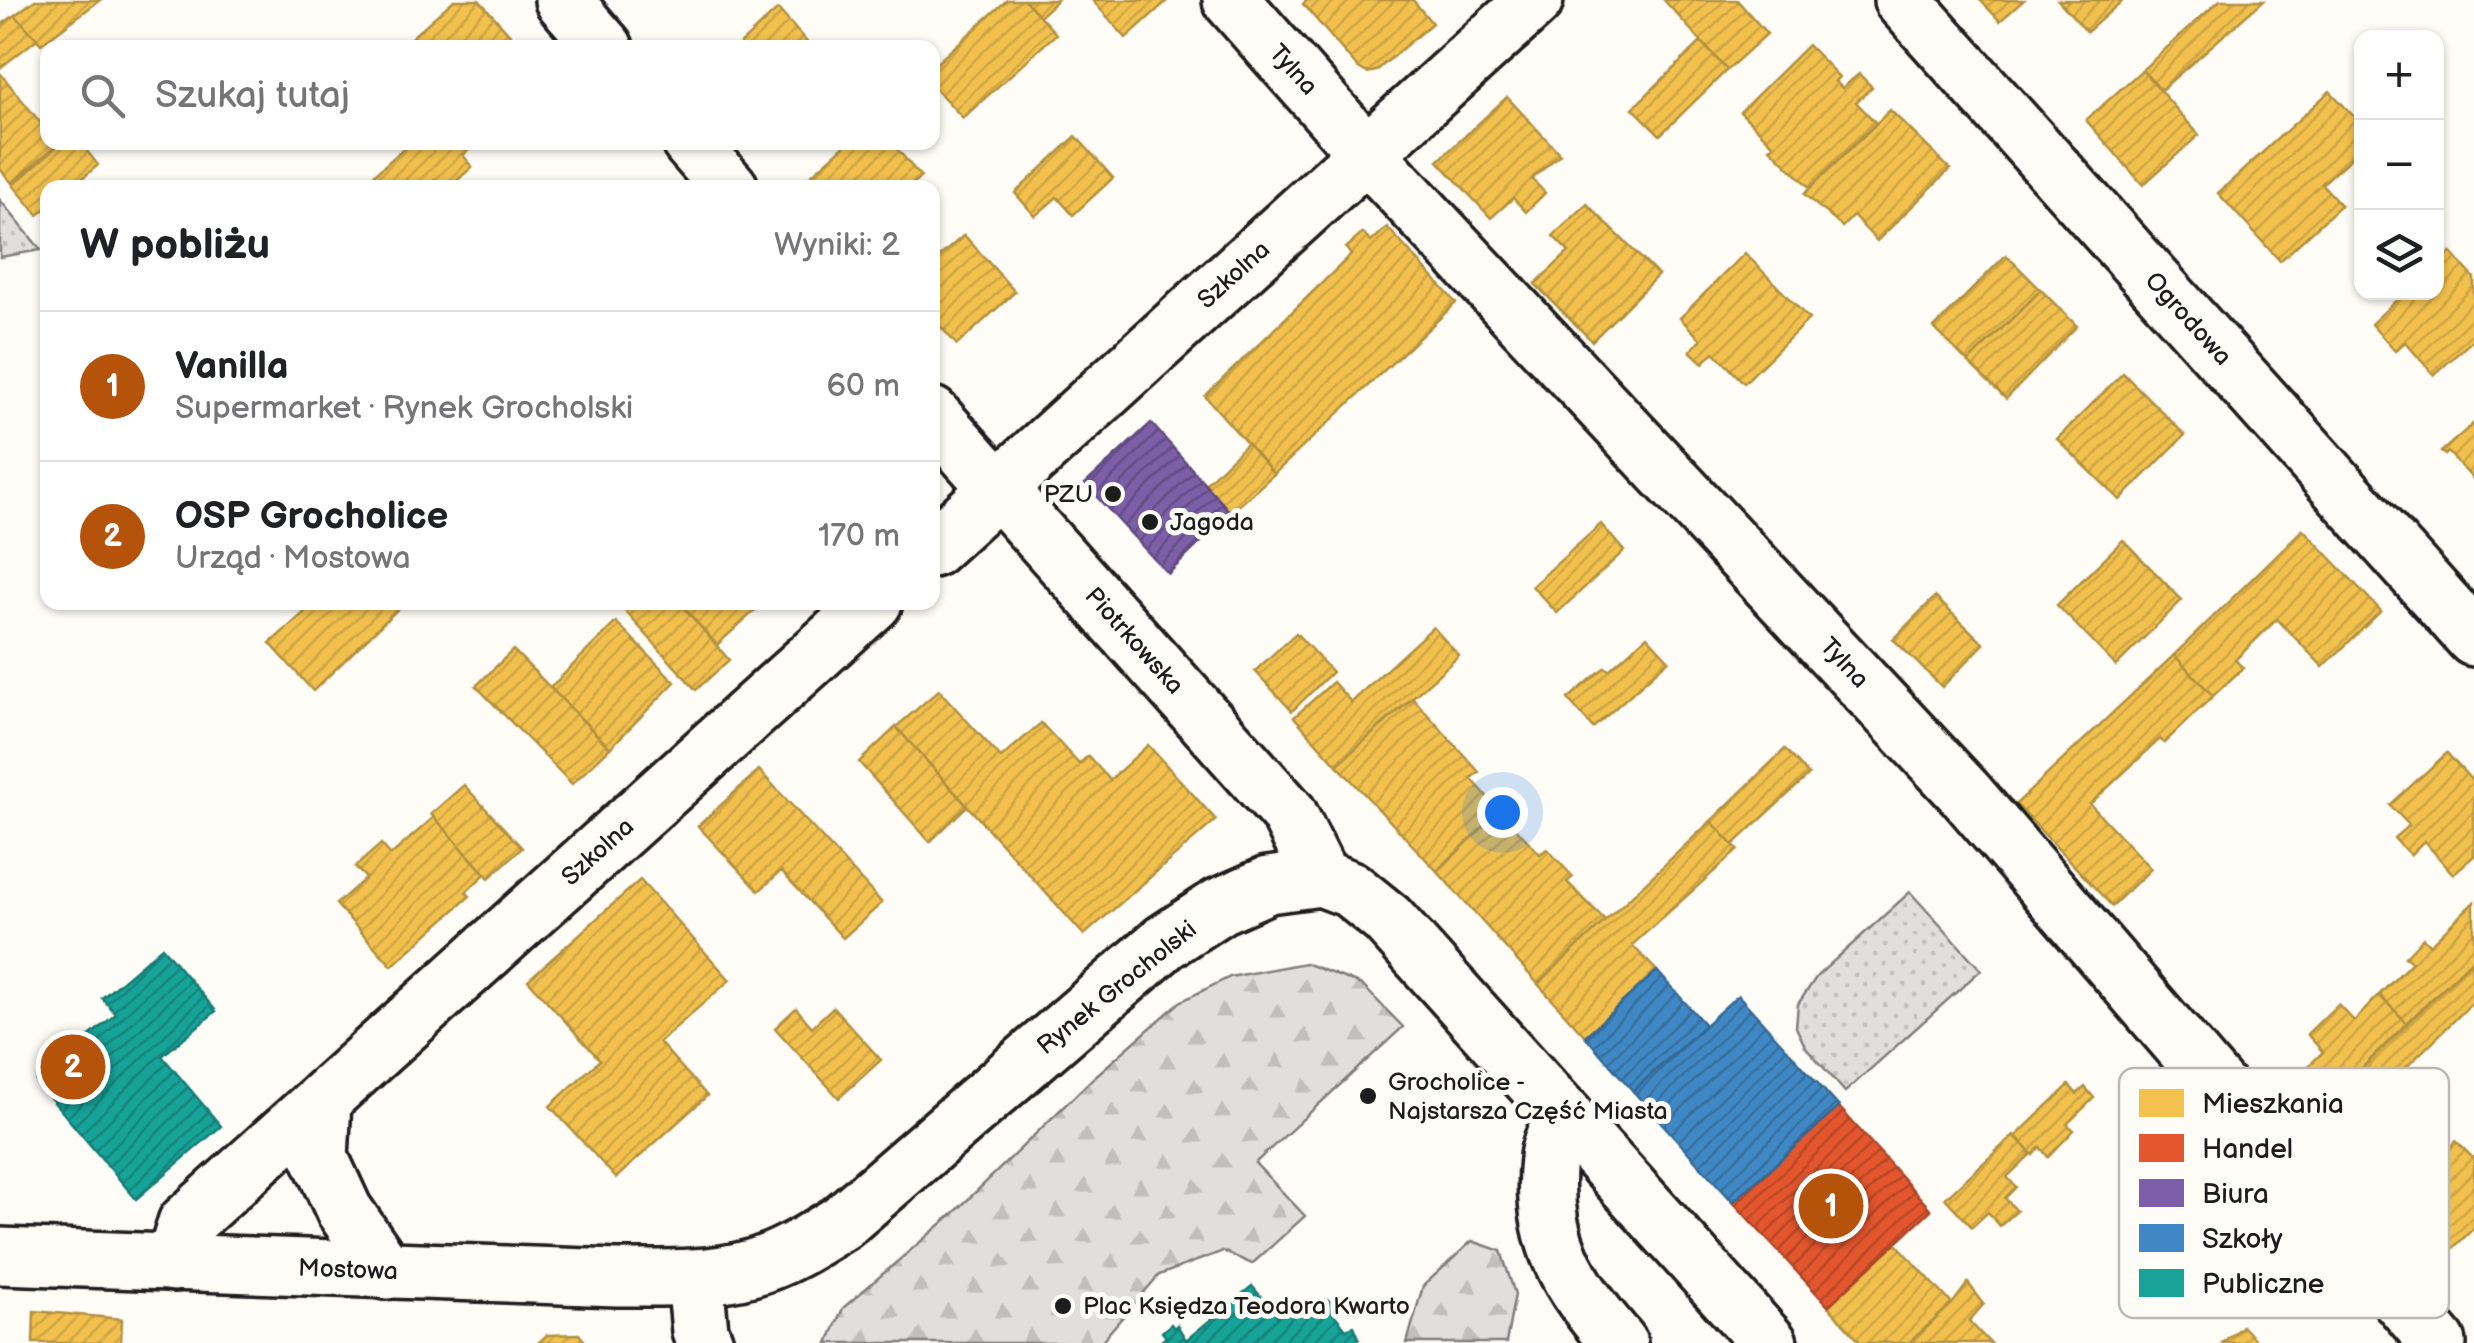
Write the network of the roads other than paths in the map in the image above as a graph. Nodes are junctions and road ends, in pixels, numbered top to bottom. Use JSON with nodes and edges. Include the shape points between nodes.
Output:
{"nodes":[{"id":1,"x":563,"y":0,"type":"edge"},
{"id":2,"x":1231,"y":0,"type":"edge"},
{"id":3,"x":1536,"y":0,"type":"edge"},
{"id":4,"x":1902,"y":0,"type":"edge"},
{"id":5,"x":598,"y":40,"type":"edge"},
{"id":6,"x":697,"y":150,"type":"edge"},
{"id":7,"x":1367,"y":154,"type":"junction"},
{"id":8,"x":723,"y":180,"type":"edge"},
{"id":9,"x":940,"y":423,"type":"edge"},
{"id":10,"x":998,"y":490,"type":"junction"},
{"id":11,"x":940,"y":542,"type":"edge"},
{"id":12,"x":865,"y":610,"type":"edge"},
{"id":13,"x":2474,"y":638,"type":"edge"},
{"id":14,"x":1321,"y":878,"type":"junction"},
{"id":15,"x":2202,"y":1068,"type":"edge"},
{"id":16,"x":323,"y":1102,"type":"junction"},
{"id":17,"x":1564,"y":1114,"type":"junction"},
{"id":18,"x":0,"y":1256,"type":"edge"},
{"id":19,"x":174,"y":1264,"type":"junction"},
{"id":20,"x":386,"y":1272,"type":"junction"},
{"id":21,"x":695,"y":1278,"type":"junction"},
{"id":22,"x":2416,"y":1318,"type":"edge"},
{"id":23,"x":704,"y":1343,"type":"edge"},
{"id":24,"x":1618,"y":1343,"type":"edge"},
{"id":25,"x":1769,"y":1343,"type":"edge"},
{"id":26,"x":2438,"y":1343,"type":"edge"}],
"edges":[{"from":1,"to":5,"type":"street"},
{"from":2,"to":7,"type":"street","name":"Tylna"},
{"from":3,"to":7,"type":"street","name":"Szkolna"},
{"from":4,"to":13,"type":"street","name":"Ogrodowa"},
{"from":6,"to":8,"type":"street"},
{"from":7,"to":10,"type":"street","name":"Szkolna"},
{"from":7,"to":15,"type":"street","name":"Tylna","via":[[1965,793]]},
{"from":9,"to":10,"type":"street","name":"Piotrkowska"},
{"from":10,"to":11,"type":"street","name":"Szkolna"},
{"from":10,"to":14,"type":"street","name":"Piotrkowska","via":[[1289,814]]},
{"from":12,"to":16,"type":"street","name":"Szkolna"},
{"from":14,"to":17,"type":"street","via":[[1350,889],[1387,919]]},
{"from":14,"to":21,"type":"street","name":"Rynek Grocholski","via":[[1268,885],[1220,906],[1166,942],[842,1222],[751,1268]]},
{"from":16,"to":19,"type":"street","name":"Szkolna","via":[[186,1224]]},
{"from":16,"to":20,"type":"street","via":[[320,1158],[344,1210]]},
{"from":17,"to":24,"type":"street","via":[[1548,1156],[1554,1250],[1580,1298]]},
{"from":17,"to":25,"type":"street"},
{"from":18,"to":19,"type":"street","name":"Mostowa"},
{"from":19,"to":20,"type":"street","name":"Mostowa"},
{"from":20,"to":21,"type":"street","name":"Mostowa"},
{"from":21,"to":23,"type":"street"},
{"from":22,"to":26,"type":"street","name":"Tylna"}]}
